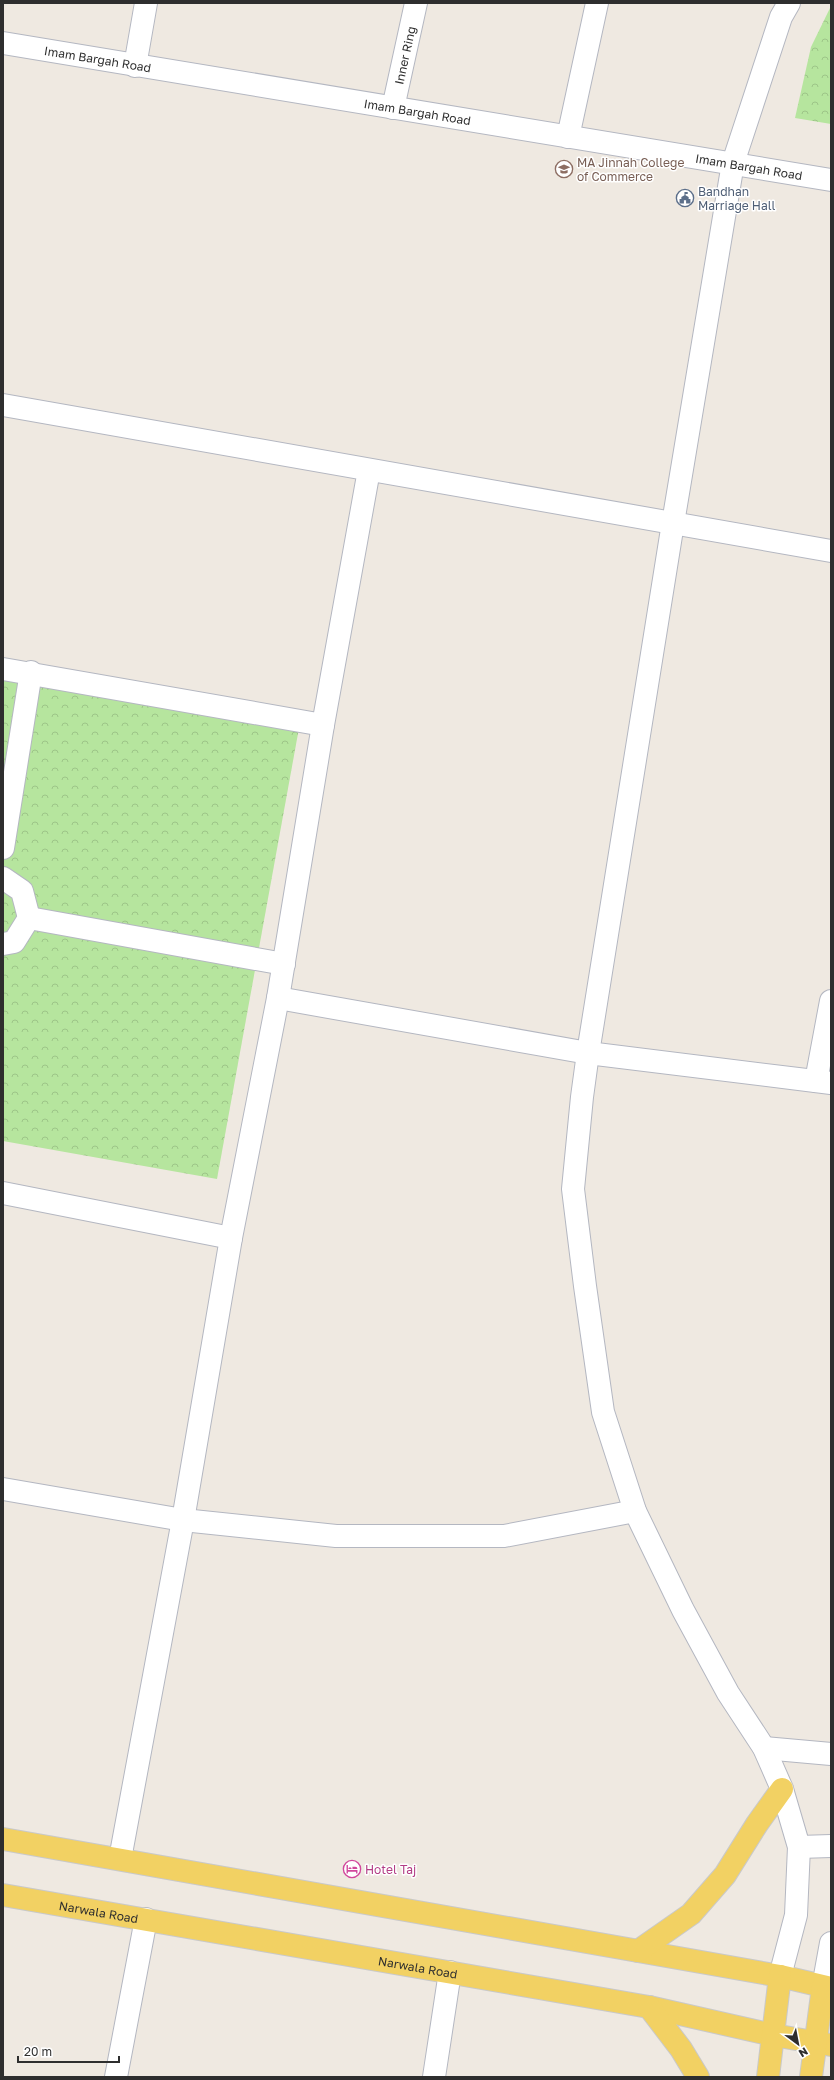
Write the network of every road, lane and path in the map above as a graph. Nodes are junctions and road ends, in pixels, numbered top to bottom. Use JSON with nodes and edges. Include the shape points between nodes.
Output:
{"nodes":[{"id":1,"x":146,"y":3,"type":"edge"},
{"id":2,"x":416,"y":3,"type":"edge"},
{"id":3,"x":597,"y":3,"type":"edge"},
{"id":4,"x":789,"y":3,"type":"edge"},
{"id":5,"x":3,"y":43,"type":"edge"},
{"id":6,"x":135,"y":66,"type":"junction"},
{"id":7,"x":392,"y":108,"type":"junction"},
{"id":8,"x":568,"y":137,"type":"junction"},
{"id":9,"x":733,"y":163,"type":"junction"},
{"id":10,"x":831,"y":180,"type":"edge"},
{"id":11,"x":3,"y":405,"type":"edge"},
{"id":12,"x":369,"y":470,"type":"junction"},
{"id":13,"x":673,"y":523,"type":"junction"},
{"id":14,"x":831,"y":551,"type":"edge"},
{"id":15,"x":3,"y":669,"type":"edge"},
{"id":16,"x":30,"y":672,"type":"junction"},
{"id":17,"x":323,"y":726,"type":"junction"},
{"id":18,"x":3,"y":848,"type":"edge"},
{"id":19,"x":3,"y":878,"type":"edge"},
{"id":20,"x":29,"y":918,"type":"junction"},
{"id":21,"x":3,"y":944,"type":"edge"},
{"id":22,"x":284,"y":964,"type":"junction"},
{"id":23,"x":278,"y":998,"type":"junction"},
{"id":24,"x":831,"y":1001,"type":"edge"},
{"id":25,"x":588,"y":1054,"type":"junction"},
{"id":26,"x":824,"y":1082,"type":"edge"},
{"id":27,"x":3,"y":1193,"type":"edge"},
{"id":28,"x":231,"y":1238,"type":"junction"},
{"id":29,"x":3,"y":1489,"type":"edge"},
{"id":30,"x":636,"y":1511,"type":"junction"},
{"id":31,"x":183,"y":1520,"type":"junction"},
{"id":32,"x":764,"y":1748,"type":"junction"},
{"id":33,"x":831,"y":1754,"type":"edge"},
{"id":34,"x":782,"y":1789,"type":"junction"},
{"id":35,"x":3,"y":1839,"type":"edge"},
{"id":36,"x":831,"y":1846,"type":"edge"},
{"id":37,"x":800,"y":1847,"type":"junction"},
{"id":38,"x":120,"y":1859,"type":"junction"},
{"id":39,"x":3,"y":1895,"type":"edge"},
{"id":40,"x":146,"y":1919,"type":"junction"},
{"id":41,"x":831,"y":1943,"type":"edge"},
{"id":42,"x":638,"y":1951,"type":"junction"},
{"id":43,"x":450,"y":1972,"type":"junction"},
{"id":44,"x":780,"y":1976,"type":"junction"},
{"id":45,"x":827,"y":1988,"type":"edge"},
{"id":46,"x":649,"y":2007,"type":"junction"},
{"id":47,"x":773,"y":2035,"type":"junction"},
{"id":48,"x":823,"y":2044,"type":"edge"},
{"id":49,"x":116,"y":2077,"type":"edge"},
{"id":50,"x":434,"y":2077,"type":"edge"},
{"id":51,"x":698,"y":2077,"type":"edge"},
{"id":52,"x":768,"y":2077,"type":"edge"},
{"id":53,"x":810,"y":2077,"type":"edge"}],
"edges":[{"from":1,"to":6,"type":"street"},
{"from":2,"to":7,"type":"street","name":"Inner Ring"},
{"from":3,"to":8,"type":"street"},
{"from":4,"to":9,"type":"street","via":[[781,17]]},
{"from":5,"to":6,"type":"street","name":"Imam Bargah Road"},
{"from":6,"to":7,"type":"street","name":"Imam Bargah Road"},
{"from":7,"to":8,"type":"street","name":"Imam Bargah Road"},
{"from":8,"to":9,"type":"street","name":"Imam Bargah Road"},
{"from":9,"to":10,"type":"street","name":"Imam Bargah Road"},
{"from":9,"to":13,"type":"street"},
{"from":11,"to":12,"type":"street"},
{"from":12,"to":13,"type":"street"},
{"from":12,"to":17,"type":"street"},
{"from":13,"to":14,"type":"street"},
{"from":13,"to":25,"type":"street"},
{"from":15,"to":16,"type":"street"},
{"from":16,"to":17,"type":"street"},
{"from":16,"to":18,"type":"street"},
{"from":17,"to":22,"type":"street"},
{"from":19,"to":20,"type":"street","via":[[22,891]]},
{"from":20,"to":21,"type":"street","via":[[14,942]]},
{"from":20,"to":22,"type":"street"},
{"from":22,"to":23,"type":"street"},
{"from":23,"to":25,"type":"street"},
{"from":23,"to":28,"type":"street"},
{"from":24,"to":26,"type":"street"},
{"from":25,"to":26,"type":"street"},
{"from":25,"to":30,"type":"street","via":[[573,1189],[584,1286],[603,1412]]},
{"from":27,"to":28,"type":"street"},
{"from":28,"to":31,"type":"street"},
{"from":29,"to":31,"type":"street"},
{"from":30,"to":31,"type":"street","via":[[504,1536],[336,1536]]},
{"from":30,"to":32,"type":"street","via":[[683,1610],[728,1693]]},
{"from":31,"to":38,"type":"street"},
{"from":32,"to":33,"type":"street"},
{"from":32,"to":34,"type":"street"},
{"from":34,"to":37,"type":"street"},
{"from":34,"to":42,"type":"main road","via":[[725,1875],[691,1914]]},
{"from":35,"to":38,"type":"main road"},
{"from":36,"to":37,"type":"street"},
{"from":37,"to":44,"type":"street","via":[[796,1915]]},
{"from":38,"to":42,"type":"main road"},
{"from":39,"to":40,"type":"main road","name":"Narwala Road"},
{"from":40,"to":43,"type":"main road","name":"Narwala Road"},
{"from":40,"to":49,"type":"street"},
{"from":41,"to":45,"type":"street"},
{"from":42,"to":44,"type":"main road"},
{"from":43,"to":46,"type":"main road","name":"Narwala Road"},
{"from":43,"to":50,"type":"street"},
{"from":44,"to":45,"type":"main road"},
{"from":44,"to":47,"type":"main road"},
{"from":45,"to":48,"type":"main road"},
{"from":46,"to":47,"type":"main road","name":"Narwala Road"},
{"from":46,"to":51,"type":"main road","via":[[681,2048]]},
{"from":47,"to":48,"type":"main road","name":"Narwala Road"},
{"from":47,"to":52,"type":"main road"},
{"from":48,"to":53,"type":"main road"}]}
